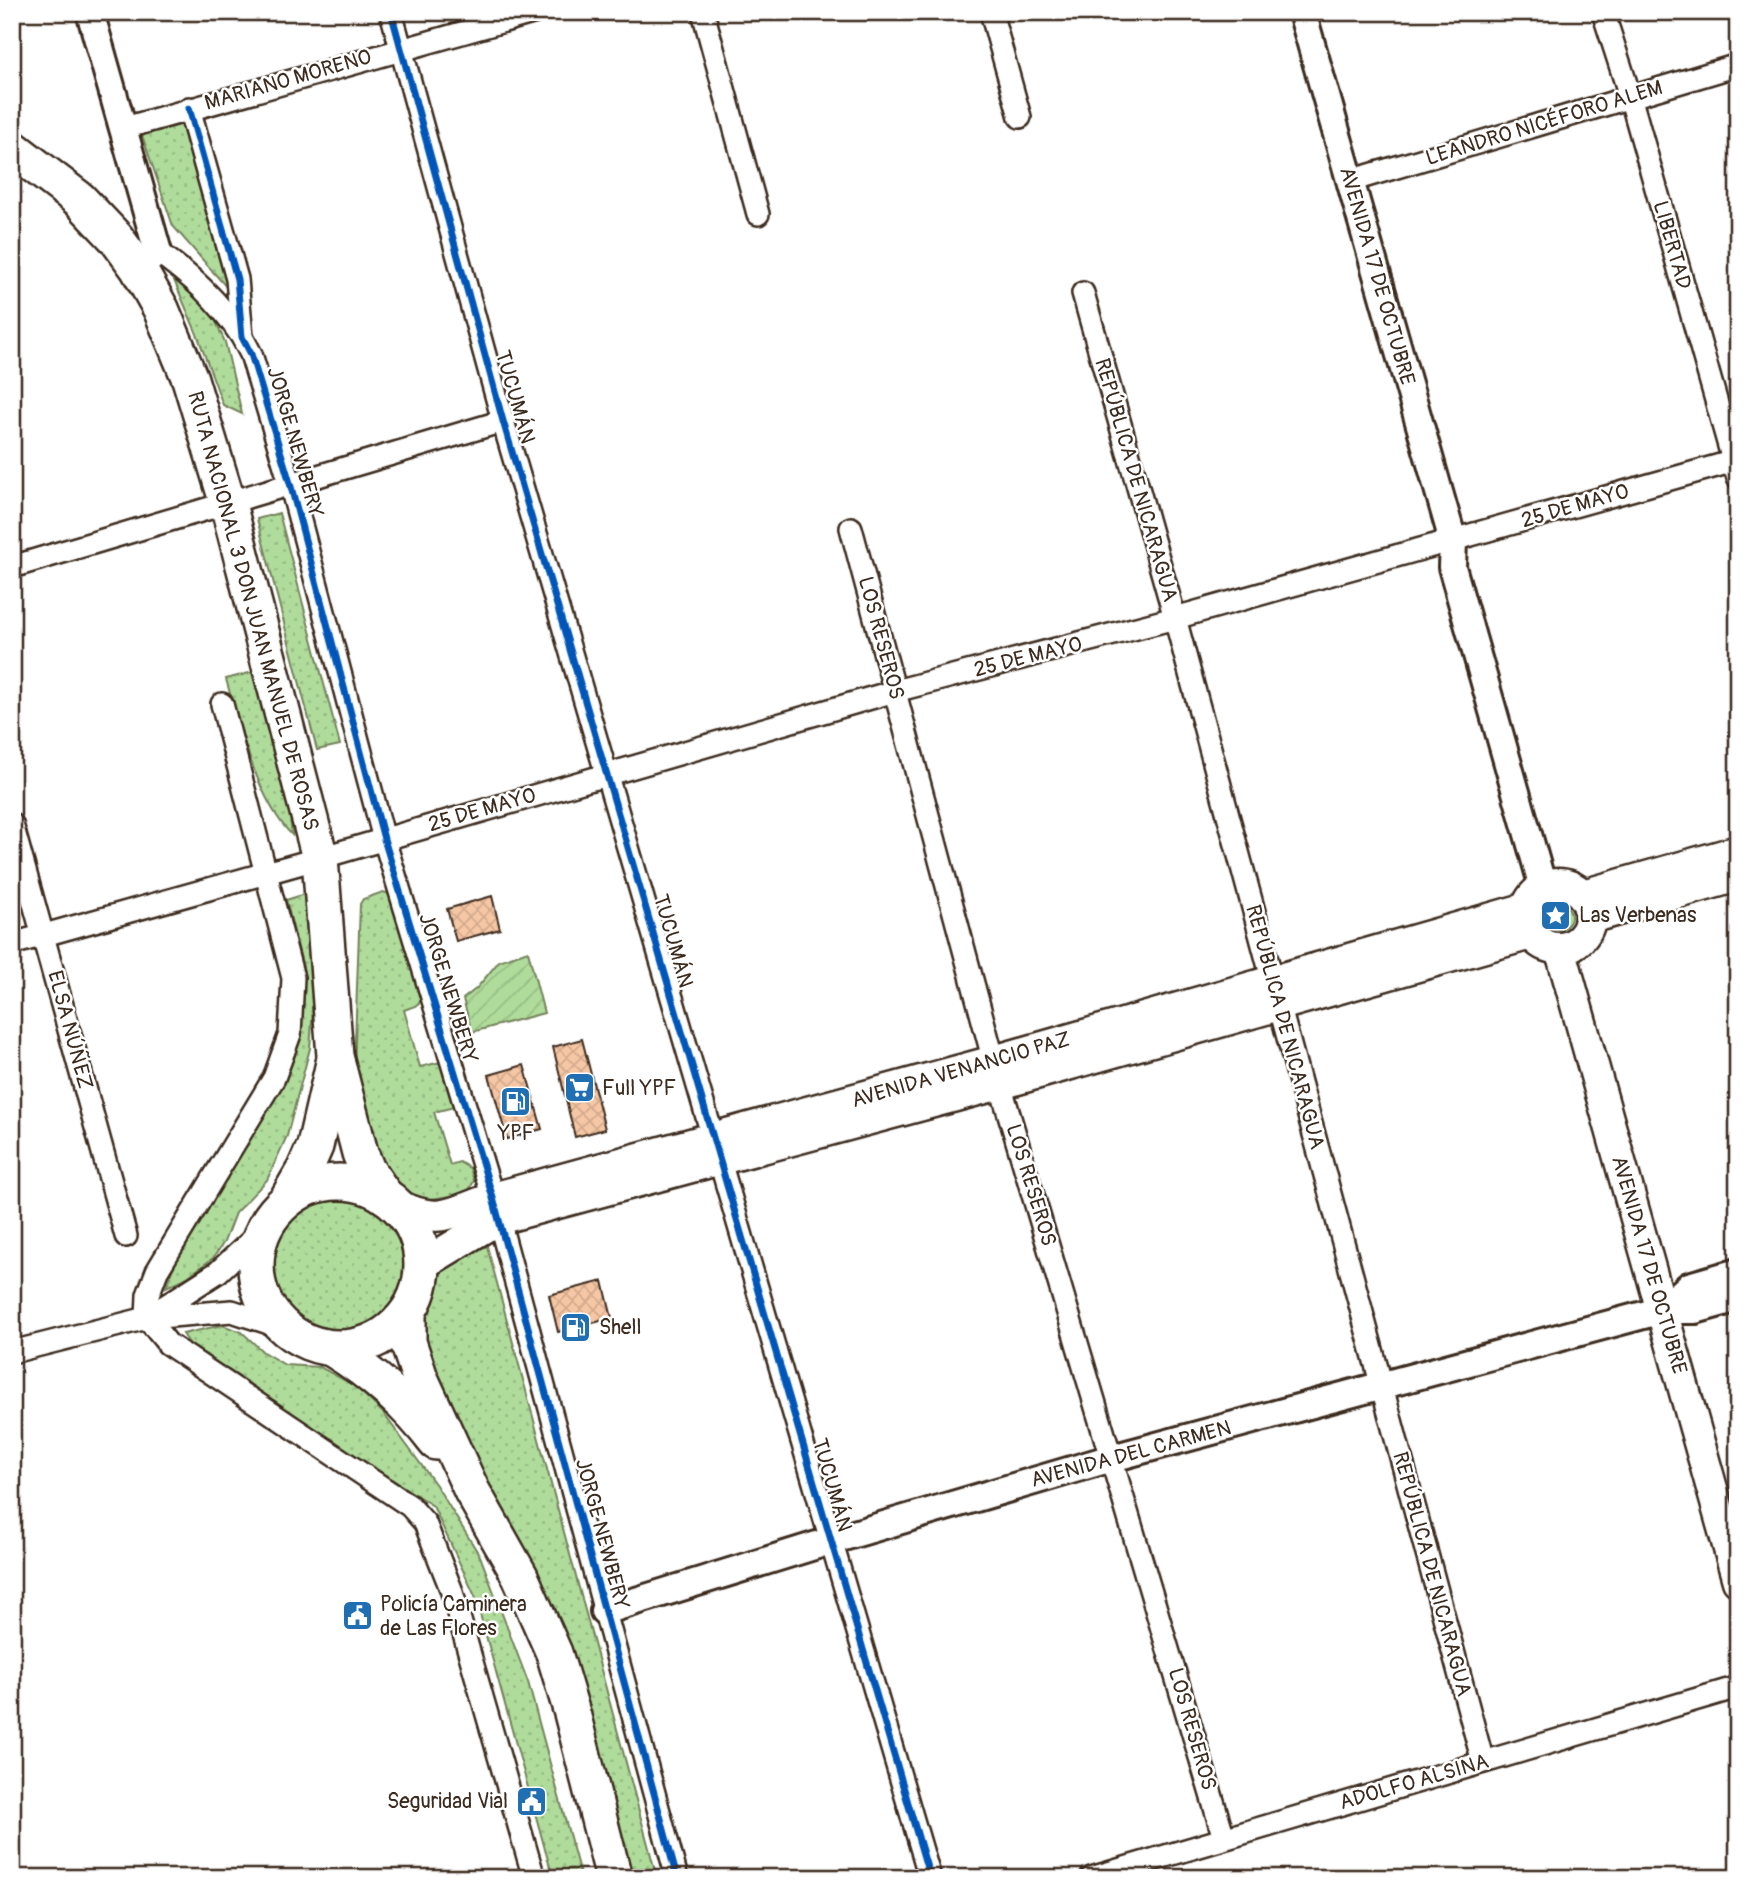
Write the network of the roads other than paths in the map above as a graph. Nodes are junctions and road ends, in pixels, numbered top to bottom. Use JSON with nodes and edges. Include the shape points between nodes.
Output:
{"nodes":[{"id":1,"x":90,"y":12,"type":"edge"},
{"id":2,"x":391,"y":12,"type":"edge"},
{"id":3,"x":536,"y":12,"type":"edge"},
{"id":4,"x":703,"y":12,"type":"edge"},
{"id":5,"x":991,"y":12,"type":"edge"},
{"id":6,"x":1302,"y":12,"type":"edge"},
{"id":7,"x":1604,"y":12,"type":"edge"},
{"id":8,"x":400,"y":49,"type":"junction"},
{"id":9,"x":1738,"y":65,"type":"edge"},
{"id":10,"x":1630,"y":96,"type":"junction"},
{"id":11,"x":189,"y":108,"type":"junction"},
{"id":12,"x":1020,"y":117,"type":"dead end"},
{"id":13,"x":121,"y":129,"type":"junction"},
{"id":14,"x":12,"y":148,"type":"edge"},
{"id":15,"x":1350,"y":181,"type":"junction"},
{"id":16,"x":758,"y":214,"type":"dead end"},
{"id":17,"x":148,"y":260,"type":"junction"},
{"id":18,"x":1083,"y":293,"type":"dead end"},
{"id":19,"x":242,"y":337,"type":"junction"},
{"id":20,"x":503,"y":421,"type":"junction"},
{"id":21,"x":1736,"y":467,"type":"edge"},
{"id":22,"x":290,"y":483,"type":"junction"},
{"id":23,"x":228,"y":505,"type":"junction"},
{"id":24,"x":852,"y":528,"type":"dead end"},
{"id":25,"x":1452,"y":541,"type":"junction"},
{"id":26,"x":12,"y":567,"type":"edge"},
{"id":27,"x":1175,"y":618,"type":"junction"},
{"id":28,"x":895,"y":691,"type":"junction"},
{"id":29,"x":222,"y":704,"type":"dead end"},
{"id":30,"x":606,"y":774,"type":"junction"},
{"id":31,"x":12,"y":824,"type":"edge"},
{"id":32,"x":384,"y":839,"type":"junction"},
{"id":33,"x":1738,"y":851,"type":"edge"},
{"id":34,"x":320,"y":858,"type":"junction"},
{"id":35,"x":267,"y":873,"type":"junction"},
{"id":36,"x":1738,"y":876,"type":"edge"},
{"id":37,"x":1558,"y":915,"type":"junction"},
{"id":38,"x":44,"y":935,"type":"junction"},
{"id":39,"x":12,"y":944,"type":"edge"},
{"id":40,"x":1276,"y":993,"type":"junction"},
{"id":41,"x":335,"y":1056,"type":"junction"},
{"id":42,"x":997,"y":1072,"type":"junction"},
{"id":43,"x":716,"y":1149,"type":"junction"},
{"id":44,"x":287,"y":1200,"type":"junction"},
{"id":45,"x":390,"y":1200,"type":"junction"},
{"id":46,"x":496,"y":1208,"type":"junction"},
{"id":47,"x":265,"y":1228,"type":"junction"},
{"id":48,"x":126,"y":1236,"type":"dead end"},
{"id":49,"x":422,"y":1265,"type":"junction"},
{"id":50,"x":1738,"y":1272,"type":"edge"},
{"id":51,"x":1738,"y":1298,"type":"edge"},
{"id":52,"x":1673,"y":1306,"type":"junction"},
{"id":53,"x":408,"y":1312,"type":"junction"},
{"id":54,"x":147,"y":1318,"type":"junction"},
{"id":55,"x":284,"y":1328,"type":"junction"},
{"id":56,"x":333,"y":1349,"type":"junction"},
{"id":57,"x":12,"y":1352,"type":"edge"},
{"id":58,"x":1380,"y":1387,"type":"junction"},
{"id":59,"x":1112,"y":1458,"type":"junction"},
{"id":60,"x":472,"y":1491,"type":"junction"},
{"id":61,"x":1738,"y":1523,"type":"edge"},
{"id":62,"x":830,"y":1541,"type":"junction"},
{"id":63,"x":1738,"y":1581,"type":"edge"},
{"id":64,"x":604,"y":1611,"type":"junction"},
{"id":65,"x":1738,"y":1687,"type":"edge"},
{"id":66,"x":1483,"y":1762,"type":"junction"},
{"id":67,"x":1224,"y":1838,"type":"junction"},
{"id":68,"x":534,"y":1878,"type":"edge"},
{"id":69,"x":614,"y":1878,"type":"edge"},
{"id":70,"x":677,"y":1878,"type":"edge"},
{"id":71,"x":930,"y":1878,"type":"edge"},
{"id":72,"x":1091,"y":1878,"type":"edge"}],
"edges":[{"from":1,"to":13,"type":"street"},
{"from":2,"to":8,"type":"street","name":"TUCUMÁN"},
{"from":3,"to":8,"type":"street","name":"MARIANO MORENO"},
{"from":4,"to":16,"type":"street"},
{"from":5,"to":12,"type":"street"},
{"from":6,"to":15,"type":"street","name":"AVENIDA 17 DE OCTUBRE"},
{"from":7,"to":10,"type":"street","name":"LIBERTAD"},
{"from":8,"to":11,"type":"street","name":"MARIANO MORENO"},
{"from":8,"to":20,"type":"street","name":"TUCUMÁN"},
{"from":9,"to":10,"type":"street","name":"LEANDRO NICÉFORO ALEM"},
{"from":10,"to":15,"type":"street","name":"LEANDRO NICÉFORO ALEM"},
{"from":10,"to":21,"type":"street","name":"LIBERTAD"},
{"from":11,"to":13,"type":"street","name":"MARIANO MORENO"},
{"from":11,"to":19,"type":"street","name":"JORGE NEWBERY","via":[[237,279]]},
{"from":13,"to":17,"type":"street"},
{"from":14,"to":17,"type":"highway","name":"RUTA NACIONAL 3 DON JUAN MANUEL DE ROSAS"},
{"from":15,"to":25,"type":"street","name":"AVENIDA 17 DE OCTUBRE"},
{"from":17,"to":19,"type":"street","via":[[205,290]]},
{"from":17,"to":23,"type":"highway","name":"RUTA NACIONAL 3 DON JUAN MANUEL DE ROSAS"},
{"from":18,"to":27,"type":"street","name":"REPÚBLICA DE NICARAGUA"},
{"from":19,"to":22,"type":"street","name":"JORGE NEWBERY"},
{"from":20,"to":22,"type":"street"},
{"from":20,"to":30,"type":"street","name":"TUCUMÁN"},
{"from":21,"to":25,"type":"street","name":"25 DE MAYO"},
{"from":22,"to":23,"type":"street"},
{"from":22,"to":32,"type":"street","name":"JORGE NEWBERY"},
{"from":23,"to":26,"type":"street"},
{"from":23,"to":34,"type":"highway","name":"RUTA NACIONAL 3 DON JUAN MANUEL DE ROSAS"},
{"from":24,"to":28,"type":"street","name":"LOS RESEROS"},
{"from":25,"to":27,"type":"street","name":"25 DE MAYO"},
{"from":25,"to":37,"type":"street","name":"AVENIDA 17 DE OCTUBRE","via":[[1468,563]]},
{"from":27,"to":28,"type":"street","name":"25 DE MAYO"},
{"from":27,"to":40,"type":"street","name":"REPÚBLICA DE NICARAGUA"},
{"from":28,"to":30,"type":"street","name":"25 DE MAYO"},
{"from":28,"to":42,"type":"street","name":"LOS RESEROS"},
{"from":29,"to":35,"type":"street"},
{"from":30,"to":32,"type":"street","name":"25 DE MAYO"},
{"from":30,"to":43,"type":"street","name":"TUCUMÁN"},
{"from":31,"to":38,"type":"street","name":"ELSA NÚÑEZ"},
{"from":32,"to":34,"type":"street","name":"25 DE MAYO"},
{"from":32,"to":46,"type":"street","name":"JORGE NEWBERY"},
{"from":33,"to":37,"type":"main road","name":"AVENIDA VENANCIO PAZ"},
{"from":34,"to":35,"type":"street","name":"25 DE MAYO"},
{"from":34,"to":41,"type":"highway","name":"RUTA NACIONAL 3 DON JUAN MANUEL DE ROSAS"},
{"from":35,"to":38,"type":"street","name":"25 DE MAYO"},
{"from":35,"to":54,"type":"street","via":[[293,978],[290,1034],[274,1078],[157,1271],[148,1296]]},
{"from":36,"to":37,"type":"main road","name":"AVENIDA VENANCIO PAZ"},
{"from":37,"to":40,"type":"main road","name":"AVENIDA VENANCIO PAZ"},
{"from":37,"to":52,"type":"main road","name":"AVENIDA 17 DE OCTUBRE"},
{"from":38,"to":39,"type":"street","name":"25 DE MAYO"},
{"from":38,"to":48,"type":"street","name":"ELSA NÚÑEZ"},
{"from":40,"to":42,"type":"main road","name":"AVENIDA VENANCIO PAZ"},
{"from":40,"to":58,"type":"street","name":"REPÚBLICA DE NICARAGUA"},
{"from":41,"to":44,"type":"highway","name":"RUTA NACIONAL 3 DON JUAN MANUEL DE ROSAS","via":[[315,1146]]},
{"from":41,"to":45,"type":"highway","name":"RUTA NACIONAL 3 DON JUAN MANUEL DE ROSAS","via":[[360,1153]]},
{"from":42,"to":43,"type":"main road","name":"AVENIDA VENANCIO PAZ"},
{"from":42,"to":59,"type":"street","name":"LOS RESEROS"},
{"from":43,"to":46,"type":"main road","name":"AVENIDA VENANCIO PAZ"},
{"from":43,"to":62,"type":"street","name":"TUCUMÁN"},
{"from":44,"to":45,"type":"highway","via":[[310,1187],[335,1182],[361,1185]]},
{"from":44,"to":47,"type":"highway"},
{"from":45,"to":46,"type":"main road","name":"AVENIDA VENANCIO PAZ","via":[[431,1217]]},
{"from":45,"to":49,"type":"highway","via":[[415,1231]]},
{"from":46,"to":49,"type":"main road","name":"AVENIDA VENANCIO PAZ"},
{"from":46,"to":64,"type":"street","name":"JORGE NEWBERY"},
{"from":47,"to":54,"type":"street","via":[[218,1272]]},
{"from":47,"to":55,"type":"highway","via":[[257,1248],[260,1292]]},
{"from":49,"to":53,"type":"highway","via":[[419,1290]]},
{"from":50,"to":52,"type":"street","name":"AVENIDA DEL CARMEN","via":[[1689,1286]]},
{"from":51,"to":52,"type":"street","name":"AVENIDA DEL CARMEN","via":[[1695,1310]]},
{"from":52,"to":58,"type":"street","name":"AVENIDA DEL CARMEN"},
{"from":52,"to":61,"type":"main road","name":"AVENIDA 17 DE OCTUBRE"},
{"from":52,"to":63,"type":"main road","name":"AVENIDA 17 DE OCTUBRE"},
{"from":53,"to":56,"type":"highway","via":[[375,1340]]},
{"from":53,"to":60,"type":"highway","via":[[408,1342],[420,1378]]},
{"from":54,"to":55,"type":"street","via":[[232,1311]]},
{"from":54,"to":57,"type":"street"},
{"from":54,"to":68,"type":"street","via":[[167,1344],[410,1506],[425,1523],[451,1589]]},
{"from":55,"to":56,"type":"highway","via":[[307,1343]]},
{"from":56,"to":60,"type":"highway","via":[[382,1383],[419,1419]]},
{"from":58,"to":59,"type":"street","name":"AVENIDA DEL CARMEN"},
{"from":58,"to":66,"type":"street","name":"REPÚBLICA DE NICARAGUA"},
{"from":59,"to":62,"type":"street","name":"AVENIDA DEL CARMEN"},
{"from":59,"to":67,"type":"street","name":"LOS RESEROS"},
{"from":60,"to":69,"type":"highway","via":[[520,1576],[554,1653]]},
{"from":62,"to":64,"type":"street","name":"AVENIDA DEL CARMEN"},
{"from":62,"to":71,"type":"street","name":"TUCUMÁN"},
{"from":64,"to":70,"type":"street","name":"JORGE NEWBERY"},
{"from":65,"to":66,"type":"street","name":"ADOLFO ALSINA"},
{"from":66,"to":67,"type":"street","name":"ADOLFO ALSINA"},
{"from":67,"to":72,"type":"street","name":"ADOLFO ALSINA"}]}
